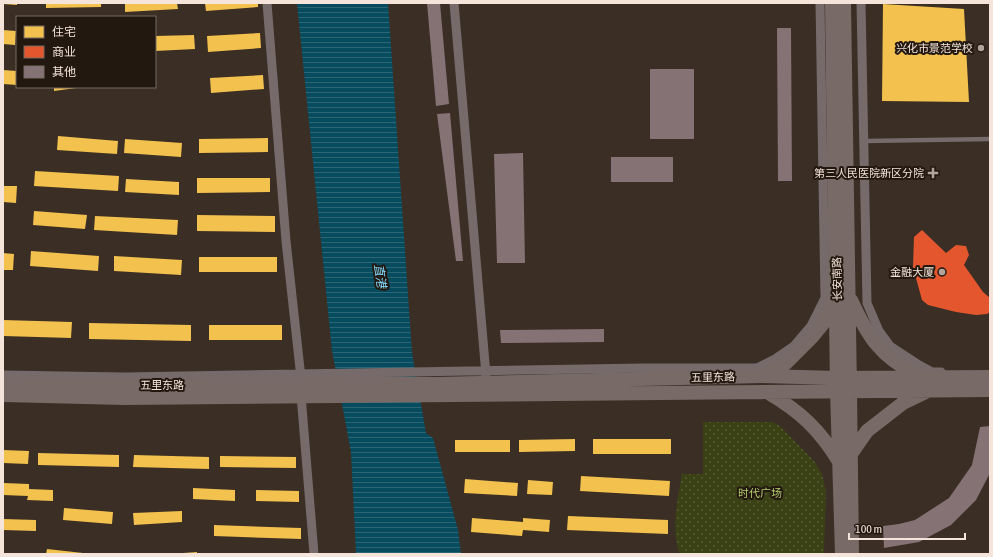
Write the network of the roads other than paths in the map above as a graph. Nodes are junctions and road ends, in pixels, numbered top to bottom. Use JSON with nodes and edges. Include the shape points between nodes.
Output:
{"nodes":[{"id":1,"x":267,"y":3,"type":"edge"},
{"id":2,"x":454,"y":3,"type":"edge"},
{"id":3,"x":820,"y":3,"type":"edge"},
{"id":4,"x":832,"y":3,"type":"edge"},
{"id":5,"x":844,"y":3,"type":"edge"},
{"id":6,"x":861,"y":3,"type":"edge"},
{"id":7,"x":990,"y":139,"type":"edge"},
{"id":8,"x":864,"y":141,"type":"junction"},
{"id":9,"x":843,"y":292,"type":"junction"},
{"id":10,"x":990,"y":372,"type":"edge"},
{"id":11,"x":3,"y":375,"type":"edge"},
{"id":12,"x":762,"y":376,"type":"junction"},
{"id":13,"x":919,"y":376,"type":"junction"},
{"id":14,"x":990,"y":377,"type":"edge"},
{"id":15,"x":487,"y":383,"type":"junction"},
{"id":16,"x":3,"y":384,"type":"edge"},
{"id":17,"x":301,"y":384,"type":"junction"},
{"id":18,"x":844,"y":384,"type":"junction"},
{"id":19,"x":931,"y":390,"type":"junction"},
{"id":20,"x":990,"y":390,"type":"edge"},
{"id":21,"x":767,"y":392,"type":"junction"},
{"id":22,"x":3,"y":395,"type":"edge"},
{"id":23,"x":845,"y":458,"type":"junction"},
{"id":24,"x":834,"y":480,"type":"dead end"},
{"id":25,"x":314,"y":554,"type":"edge"},
{"id":26,"x":836,"y":554,"type":"edge"},
{"id":27,"x":842,"y":554,"type":"edge"},
{"id":28,"x":852,"y":554,"type":"edge"}],
"edges":[{"from":1,"to":17,"type":"street","via":[[286,241]]},
{"from":2,"to":15,"type":"street"},
{"from":3,"to":15,"type":"street","via":[[825,298],[811,326],[794,346],[757,368],[643,368]]},
{"from":4,"to":9,"type":"main road","name":"长安南路"},
{"from":5,"to":9,"type":"main road","name":"长安南路"},
{"from":6,"to":8,"type":"street"},
{"from":7,"to":8,"type":"lane"},
{"from":8,"to":10,"type":"street","via":[[867,303],[879,331],[890,346],[932,372]]},
{"from":9,"to":12,"type":"main road","via":[[812,338],[786,363]]},
{"from":9,"to":13,"type":"main road","via":[[874,342],[892,361]]},
{"from":9,"to":18,"type":"main road","name":"长安南路"},
{"from":11,"to":17,"type":"street"},
{"from":12,"to":15,"type":"main road","name":"五里东路"},
{"from":12,"to":18,"type":"main road","name":"五里东路"},
{"from":13,"to":14,"type":"main road","name":"五里东路"},
{"from":13,"to":18,"type":"main road","name":"五里东路"},
{"from":15,"to":17,"type":"main road","name":"五里东路"},
{"from":15,"to":21,"type":"main road","name":"五里东路"},
{"from":16,"to":17,"type":"main road","name":"五里东路"},
{"from":17,"to":22,"type":"main road","name":"五里东路","via":[[125,398]]},
{"from":17,"to":25,"type":"street"},
{"from":18,"to":19,"type":"main road","name":"五里东路"},
{"from":18,"to":21,"type":"main road","name":"五里东路"},
{"from":18,"to":23,"type":"main road","name":"长安南路"},
{"from":19,"to":20,"type":"main road","name":"五里东路"},
{"from":19,"to":23,"type":"main road","via":[[903,403],[882,419],[867,431]]},
{"from":21,"to":23,"type":"main road","via":[[813,426]]},
{"from":23,"to":27,"type":"main road","name":"长安南路"},
{"from":23,"to":28,"type":"main road","name":"长安南路"},
{"from":24,"to":26,"type":"street"}]}
